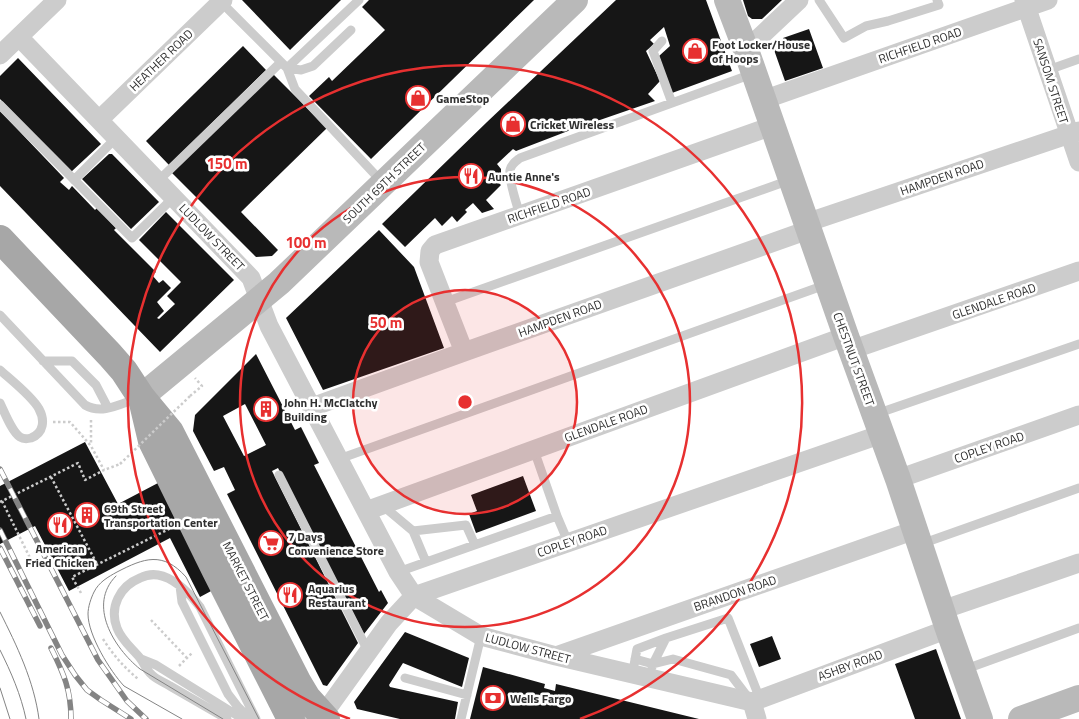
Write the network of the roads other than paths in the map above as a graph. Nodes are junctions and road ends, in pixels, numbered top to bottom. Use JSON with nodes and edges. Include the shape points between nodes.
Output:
{"nodes":[{"id":1,"x":58,"y":0,"type":"edge"},
{"id":2,"x":359,"y":0,"type":"edge"},
{"id":3,"x":575,"y":0,"type":"edge"},
{"id":4,"x":727,"y":0,"type":"edge"},
{"id":5,"x":799,"y":0,"type":"edge"},
{"id":6,"x":819,"y":0,"type":"edge"},
{"id":7,"x":937,"y":0,"type":"edge"},
{"id":8,"x":1048,"y":0,"type":"edge"},
{"id":9,"x":222,"y":1,"type":"edge"},
{"id":10,"x":1025,"y":4,"type":"edge"},
{"id":11,"x":351,"y":30,"type":"dead end"},
{"id":12,"x":19,"y":37,"type":"junction"},
{"id":13,"x":662,"y":41,"type":"dead end"},
{"id":14,"x":0,"y":55,"type":"edge"},
{"id":15,"x":1079,"y":59,"type":"edge"},
{"id":16,"x":750,"y":62,"type":"junction"},
{"id":17,"x":284,"y":65,"type":"junction"},
{"id":18,"x":1048,"y":70,"type":"junction"},
{"id":19,"x":763,"y":100,"type":"junction"},
{"id":20,"x":672,"y":103,"type":"junction"},
{"id":21,"x":0,"y":105,"type":"edge"},
{"id":22,"x":99,"y":120,"type":"junction"},
{"id":23,"x":772,"y":126,"type":"junction"},
{"id":24,"x":1074,"y":133,"type":"edge"},
{"id":25,"x":116,"y":138,"type":"junction"},
{"id":26,"x":1079,"y":162,"type":"edge"},
{"id":27,"x":74,"y":180,"type":"junction"},
{"id":28,"x":791,"y":180,"type":"junction"},
{"id":29,"x":158,"y":181,"type":"junction"},
{"id":30,"x":384,"y":183,"type":"junction"},
{"id":31,"x":174,"y":197,"type":"junction"},
{"id":32,"x":520,"y":215,"type":"junction"},
{"id":33,"x":807,"y":226,"type":"junction"},
{"id":34,"x":0,"y":239,"type":"edge"},
{"id":35,"x":1079,"y":271,"type":"edge"},
{"id":36,"x":828,"y":284,"type":"junction"},
{"id":37,"x":259,"y":300,"type":"junction"},
{"id":38,"x":445,"y":302,"type":"junction"},
{"id":39,"x":0,"y":315,"type":"edge"},
{"id":40,"x":849,"y":343,"type":"junction"},
{"id":41,"x":1079,"y":344,"type":"edge"},
{"id":42,"x":464,"y":352,"type":"junction"},
{"id":43,"x":43,"y":361,"type":"junction"},
{"id":44,"x":0,"y":370,"type":"edge"},
{"id":45,"x":141,"y":397,"type":"junction"},
{"id":46,"x":0,"y":403,"type":"edge"},
{"id":47,"x":312,"y":407,"type":"junction"},
{"id":48,"x":108,"y":408,"type":"junction"},
{"id":49,"x":1079,"y":415,"type":"edge"},
{"id":50,"x":878,"y":425,"type":"junction"},
{"id":51,"x":534,"y":450,"type":"junction"},
{"id":52,"x":339,"y":459,"type":"junction"},
{"id":53,"x":279,"y":475,"type":"dead end"},
{"id":54,"x":898,"y":479,"type":"junction"},
{"id":55,"x":1079,"y":488,"type":"edge"},
{"id":56,"x":374,"y":508,"type":"junction"},
{"id":57,"x":557,"y":516,"type":"junction"},
{"id":58,"x":413,"y":531,"type":"junction"},
{"id":59,"x":918,"y":537,"type":"junction"},
{"id":60,"x":568,"y":542,"type":"junction"},
{"id":61,"x":475,"y":545,"type":"junction"},
{"id":62,"x":426,"y":562,"type":"junction"},
{"id":63,"x":1079,"y":563,"type":"edge"},
{"id":64,"x":398,"y":572,"type":"junction"},
{"id":65,"x":180,"y":586,"type":"junction"},
{"id":66,"x":414,"y":596,"type":"junction"},
{"id":67,"x":945,"y":619,"type":"junction"},
{"id":68,"x":1079,"y":628,"type":"edge"},
{"id":69,"x":481,"y":636,"type":"junction"},
{"id":70,"x":666,"y":638,"type":"junction"},
{"id":71,"x":368,"y":652,"type":"junction"},
{"id":72,"x":556,"y":656,"type":"junction"},
{"id":73,"x":141,"y":658,"type":"junction"},
{"id":74,"x":642,"y":669,"type":"junction"},
{"id":75,"x":963,"y":670,"type":"junction"},
{"id":76,"x":405,"y":678,"type":"dead end"},
{"id":77,"x":467,"y":695,"type":"junction"},
{"id":78,"x":1079,"y":698,"type":"edge"},
{"id":79,"x":756,"y":707,"type":"edge"},
{"id":80,"x":319,"y":717,"type":"edge"},
{"id":81,"x":227,"y":719,"type":"edge"},
{"id":82,"x":243,"y":719,"type":"edge"},
{"id":83,"x":250,"y":719,"type":"edge"},
{"id":84,"x":256,"y":719,"type":"edge"},
{"id":85,"x":291,"y":719,"type":"edge"},
{"id":86,"x":461,"y":719,"type":"edge"},
{"id":87,"x":980,"y":719,"type":"edge"},
{"id":88,"x":1021,"y":719,"type":"edge"}],
"edges":[{"from":1,"to":12,"type":"street"},
{"from":2,"to":17,"type":"lane"},
{"from":3,"to":30,"type":"street","name":"SOUTH 69TH STREET"},
{"from":4,"to":16,"type":"street","name":"CHESTNUT STREET"},
{"from":5,"to":16,"type":"street"},
{"from":6,"to":7,"type":"lane","via":[[844,38],[866,26],[939,4]]},
{"from":8,"to":10,"type":"street","name":"RICHFIELD ROAD"},
{"from":9,"to":17,"type":"lane"},
{"from":9,"to":22,"type":"street","name":"HEATHER ROAD"},
{"from":10,"to":18,"type":"street","name":"SANSOM STREET"},
{"from":10,"to":19,"type":"street","name":"RICHFIELD ROAD"},
{"from":11,"to":17,"type":"lane","via":[[313,66],[301,70]]},
{"from":12,"to":14,"type":"street"},
{"from":12,"to":22,"type":"street","name":"LUDLOW STREET"},
{"from":13,"to":20,"type":"lane","via":[[653,51]]},
{"from":15,"to":18,"type":"lane"},
{"from":16,"to":19,"type":"street","name":"CHESTNUT STREET"},
{"from":16,"to":20,"type":"lane"},
{"from":17,"to":29,"type":"lane"},
{"from":17,"to":30,"type":"lane","via":[[295,89]]},
{"from":18,"to":24,"type":"street","name":"SANSOM STREET"},
{"from":19,"to":23,"type":"street","name":"CHESTNUT STREET"},
{"from":20,"to":32,"type":"lane","via":[[513,163],[509,177]]},
{"from":21,"to":27,"type":"lane"},
{"from":22,"to":25,"type":"street","name":"LUDLOW STREET"},
{"from":23,"to":28,"type":"street","name":"CHESTNUT STREET"},
{"from":23,"to":32,"type":"street","name":"RICHFIELD ROAD"},
{"from":24,"to":26,"type":"street","name":"SANSOM STREET"},
{"from":24,"to":33,"type":"street","name":"HAMPDEN ROAD"},
{"from":25,"to":27,"type":"lane"},
{"from":25,"to":29,"type":"street","name":"LUDLOW STREET"},
{"from":27,"to":31,"type":"lane","via":[[132,238]]},
{"from":28,"to":33,"type":"street","name":"CHESTNUT STREET"},
{"from":28,"to":38,"type":"lane"},
{"from":29,"to":31,"type":"street","name":"LUDLOW STREET"},
{"from":30,"to":37,"type":"street","name":"SOUTH 69TH STREET"},
{"from":31,"to":37,"type":"street","name":"LUDLOW STREET","via":[[250,278]]},
{"from":32,"to":38,"type":"street","name":"RICHFIELD ROAD","via":[[435,245],[430,251],[429,262]]},
{"from":33,"to":36,"type":"street","name":"CHESTNUT STREET"},
{"from":33,"to":42,"type":"street","name":"HAMPDEN ROAD"},
{"from":34,"to":45,"type":"main road","name":"MARKET STREET","via":[[110,355]]},
{"from":35,"to":40,"type":"street","name":"GLENDALE ROAD"},
{"from":36,"to":40,"type":"street","name":"CHESTNUT STREET"},
{"from":36,"to":52,"type":"lane"},
{"from":37,"to":45,"type":"street","name":"SOUTH 69TH STREET"},
{"from":37,"to":47,"type":"street","name":"LUDLOW STREET","via":[[269,326]]},
{"from":38,"to":42,"type":"street","name":"RICHFIELD ROAD"},
{"from":39,"to":43,"type":"lane"},
{"from":40,"to":50,"type":"street","name":"CHESTNUT STREET"},
{"from":40,"to":51,"type":"street","name":"GLENDALE ROAD"},
{"from":41,"to":50,"type":"lane"},
{"from":42,"to":47,"type":"street","name":"HAMPDEN ROAD"},
{"from":43,"to":48,"type":"lane","via":[[91,409]]},
{"from":43,"to":48,"type":"lane","via":[[72,361],[96,385]]},
{"from":44,"to":46,"type":"lane","via":[[35,403],[42,422],[40,433],[27,439],[19,436]]},
{"from":45,"to":48,"type":"lane"},
{"from":45,"to":80,"type":"main road","name":"MARKET STREET","via":[[170,432],[298,683]]},
{"from":45,"to":85,"type":"main road","name":"MARKET STREET","via":[[152,441]]},
{"from":47,"to":52,"type":"street","name":"LUDLOW STREET"},
{"from":49,"to":54,"type":"street","name":"COPLEY ROAD"},
{"from":50,"to":54,"type":"street","name":"CHESTNUT STREET"},
{"from":50,"to":60,"type":"street","name":"COPLEY ROAD"},
{"from":51,"to":56,"type":"street","name":"GLENDALE ROAD"},
{"from":51,"to":57,"type":"lane"},
{"from":52,"to":56,"type":"street","name":"LUDLOW STREET"},
{"from":53,"to":71,"type":"lane"},
{"from":54,"to":59,"type":"street","name":"CHESTNUT STREET"},
{"from":55,"to":59,"type":"lane"},
{"from":56,"to":58,"type":"lane"},
{"from":56,"to":64,"type":"street","name":"LUDLOW STREET"},
{"from":57,"to":60,"type":"lane"},
{"from":57,"to":61,"type":"lane"},
{"from":58,"to":61,"type":"lane","via":[[466,526]]},
{"from":58,"to":62,"type":"lane"},
{"from":59,"to":67,"type":"street","name":"CHESTNUT STREET"},
{"from":59,"to":72,"type":"street","name":"BRANDON ROAD"},
{"from":60,"to":66,"type":"street","name":"COPLEY ROAD"},
{"from":61,"to":62,"type":"lane"},
{"from":62,"to":64,"type":"lane"},
{"from":63,"to":67,"type":"street","name":"ASHBY ROAD"},
{"from":64,"to":66,"type":"street","name":"LUDLOW STREET"},
{"from":65,"to":73,"type":"lane","via":[[152,574],[136,579],[119,595],[114,610],[116,626],[125,642]]},
{"from":65,"to":83,"type":"lane","via":[[182,602],[228,694]]},
{"from":65,"to":84,"type":"lane","via":[[200,607]]},
{"from":66,"to":69,"type":"street","name":"LUDLOW STREET"},
{"from":66,"to":71,"type":"street","name":"COPLEY ROAD"},
{"from":67,"to":75,"type":"street","name":"CHESTNUT STREET"},
{"from":67,"to":79,"type":"street","name":"ASHBY ROAD"},
{"from":68,"to":75,"type":"lane"},
{"from":69,"to":72,"type":"street","name":"LUDLOW STREET"},
{"from":69,"to":77,"type":"lane"},
{"from":70,"to":74,"type":"lane"},
{"from":70,"to":74,"type":"lane","via":[[637,649]]},
{"from":70,"to":79,"type":"lane","via":[[728,618]]},
{"from":71,"to":80,"type":"street","name":"COPLEY ROAD"},
{"from":72,"to":74,"type":"street","name":"LUDLOW STREET"},
{"from":73,"to":81,"type":"lane","via":[[151,674]]},
{"from":73,"to":82,"type":"lane"},
{"from":74,"to":79,"type":"street","name":"LUDLOW STREET"},
{"from":75,"to":87,"type":"street","name":"CHESTNUT STREET"},
{"from":76,"to":77,"type":"lane"},
{"from":77,"to":86,"type":"lane"},
{"from":78,"to":88,"type":"street"}]}
